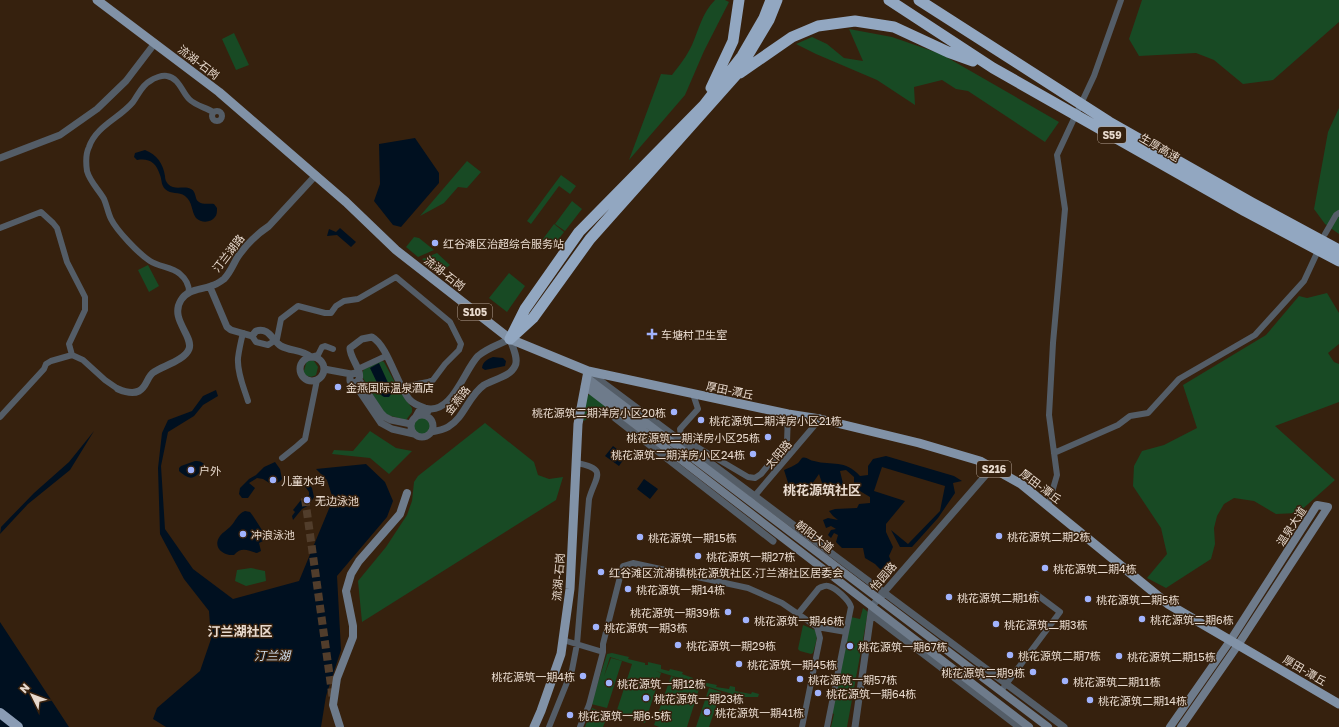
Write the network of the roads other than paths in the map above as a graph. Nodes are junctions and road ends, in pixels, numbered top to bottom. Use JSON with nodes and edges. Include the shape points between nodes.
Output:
{"nodes":[{"id":1,"x":97,"y":0,"type":"edge"},
{"id":2,"x":739,"y":0,"type":"edge"},
{"id":3,"x":771,"y":0,"type":"edge"},
{"id":4,"x":777,"y":0,"type":"edge"},
{"id":5,"x":889,"y":0,"type":"edge"},
{"id":6,"x":919,"y":0,"type":"edge"},
{"id":7,"x":930,"y":0,"type":"edge"},
{"id":8,"x":1121,"y":0,"type":"edge"},
{"id":9,"x":155,"y":44,"type":"junction"},
{"id":10,"x":1002,"y":54,"type":"junction"},
{"id":11,"x":993,"y":68,"type":"junction"},
{"id":12,"x":736,"y":75,"type":"junction"},
{"id":13,"x":230,"y":102,"type":"junction"},
{"id":14,"x":704,"y":104,"type":"junction"},
{"id":15,"x":0,"y":158,"type":"edge"},
{"id":16,"x":316,"y":175,"type":"junction"},
{"id":17,"x":1339,"y":213,"type":"edge"},
{"id":18,"x":0,"y":228,"type":"edge"},
{"id":19,"x":1325,"y":234,"type":"dead end"},
{"id":20,"x":1339,"y":250,"type":"edge"},
{"id":21,"x":1317,"y":253,"type":"dead end"},
{"id":22,"x":1339,"y":261,"type":"edge"},
{"id":23,"x":210,"y":287,"type":"junction"},
{"id":24,"x":189,"y":292,"type":"junction"},
{"id":25,"x":243,"y":333,"type":"junction"},
{"id":26,"x":252,"y":336,"type":"junction"},
{"id":27,"x":510,"y":339,"type":"junction"},
{"id":28,"x":275,"y":341,"type":"junction"},
{"id":29,"x":333,"y":349,"type":"dead end"},
{"id":30,"x":72,"y":355,"type":"junction"},
{"id":31,"x":386,"y":355,"type":"junction"},
{"id":32,"x":311,"y":357,"type":"junction"},
{"id":33,"x":324,"y":370,"type":"junction"},
{"id":34,"x":355,"y":374,"type":"junction"},
{"id":35,"x":587,"y":378,"type":"junction"},
{"id":36,"x":317,"y":380,"type":"junction"},
{"id":37,"x":402,"y":387,"type":"junction"},
{"id":38,"x":118,"y":389,"type":"joint"},
{"id":39,"x":693,"y":394,"type":"junction"},
{"id":40,"x":410,"y":399,"type":"junction"},
{"id":41,"x":248,"y":401,"type":"dead end"},
{"id":42,"x":788,"y":414,"type":"junction"},
{"id":43,"x":0,"y":417,"type":"edge"},
{"id":44,"x":414,"y":418,"type":"junction"},
{"id":45,"x":615,"y":418,"type":"dead end"},
{"id":46,"x":820,"y":419,"type":"junction"},
{"id":47,"x":431,"y":430,"type":"junction"},
{"id":48,"x":414,"y":434,"type":"junction"},
{"id":49,"x":1054,"y":453,"type":"junction"},
{"id":50,"x":282,"y":458,"type":"dead end"},
{"id":51,"x":577,"y":463,"type":"junction"},
{"id":52,"x":711,"y":463,"type":"junction"},
{"id":53,"x":992,"y":468,"type":"junction"},
{"id":54,"x":407,"y":493,"type":"dead end"},
{"id":55,"x":753,"y":499,"type":"junction"},
{"id":56,"x":1048,"y":506,"type":"junction"},
{"id":57,"x":773,"y":541,"type":"dead end"},
{"id":58,"x":1036,"y":594,"type":"dead end"},
{"id":59,"x":880,"y":596,"type":"junction"},
{"id":60,"x":871,"y":610,"type":"junction"},
{"id":61,"x":798,"y":614,"type":"junction"},
{"id":62,"x":817,"y":627,"type":"junction"},
{"id":63,"x":846,"y":632,"type":"junction"},
{"id":64,"x":563,"y":640,"type":"junction"},
{"id":65,"x":1234,"y":643,"type":"junction"},
{"id":66,"x":577,"y":644,"type":"junction"},
{"id":67,"x":603,"y":652,"type":"junction"},
{"id":68,"x":1006,"y":684,"type":"junction"},
{"id":69,"x":1001,"y":691,"type":"junction"},
{"id":70,"x":1339,"y":704,"type":"edge"},
{"id":71,"x":1,"y":714,"type":"edge"},
{"id":72,"x":18,"y":727,"type":"edge"},
{"id":73,"x":340,"y":727,"type":"edge"},
{"id":74,"x":534,"y":727,"type":"edge"},
{"id":75,"x":549,"y":727,"type":"edge"},
{"id":76,"x":580,"y":727,"type":"edge"},
{"id":77,"x":802,"y":727,"type":"edge"},
{"id":78,"x":827,"y":727,"type":"edge"},
{"id":79,"x":855,"y":727,"type":"edge"},
{"id":80,"x":1019,"y":727,"type":"edge"},
{"id":81,"x":1029,"y":727,"type":"edge"},
{"id":82,"x":1048,"y":727,"type":"edge"},
{"id":83,"x":1064,"y":727,"type":"edge"},
{"id":84,"x":1170,"y":727,"type":"edge"},
{"id":85,"x":1181,"y":727,"type":"edge"}],
"edges":[{"from":1,"to":9,"type":"main road","name":"流湖-石岗","number":"S105"},
{"from":2,"to":14,"type":"highway","via":[[733,41]]},
{"from":3,"to":14,"type":"highway","via":[[764,18],[742,56]]},
{"from":4,"to":12,"type":"highway","via":[[769,20]]},
{"from":5,"to":11,"type":"highway","name":"生厚高速","number":"S59"},
{"from":6,"to":10,"type":"highway","name":"生厚高速","number":"S59"},
{"from":7,"to":10,"type":"highway"},
{"from":8,"to":49,"type":"street","via":[[1094,76],[1057,155],[1065,209],[1049,415]]},
{"from":9,"to":13,"type":"main road","name":"流湖-石岗","number":"S105"},
{"from":9,"to":15,"type":"street","via":[[126,81],[97,109],[60,136]]},
{"from":10,"to":20,"type":"highway","name":"生厚高速","number":"S59","via":[[1109,122]]},
{"from":11,"to":12,"type":"highway","via":[[948,52],[894,27],[855,22],[818,26],[792,37]]},
{"from":11,"to":22,"type":"highway","name":"生厚高速","number":"S59","via":[[1245,211]]},
{"from":12,"to":27,"type":"highway","via":[[590,239],[533,318]]},
{"from":13,"to":16,"type":"main road","name":"流湖-石岗","number":"S105"},
{"from":13,"to":24,"type":"street","via":[[220,112],[213,112],[195,104],[178,83],[168,76],[156,78],[149,81],[128,107],[105,125],[88,147],[88,171],[105,201],[114,226],[148,261],[180,273],[189,286]]},
{"from":14,"to":27,"type":"highway","via":[[579,232],[524,309]]},
{"from":16,"to":23,"type":"street","name":"汀兰湖路","via":[[245,248],[225,278]]},
{"from":16,"to":27,"type":"main road","name":"流湖-石岗","number":"S105","via":[[396,250]]},
{"from":17,"to":19,"type":"street"},
{"from":18,"to":30,"type":"street","via":[[41,212],[53,222],[67,262],[85,297],[85,310],[69,344]]},
{"from":21,"to":49,"type":"street","via":[[1304,281],[1255,335],[1179,379],[1148,413],[1130,416],[1118,425]]},
{"from":23,"to":24,"type":"street","name":"汀兰湖路"},
{"from":23,"to":25,"type":"street","via":[[227,326],[231,330]]},
{"from":24,"to":38,"type":"street","via":[[180,301],[178,309],[180,323],[190,344],[186,354],[152,373],[139,391]]},
{"from":25,"to":26,"type":"street"},
{"from":25,"to":41,"type":"street","via":[[238,365]]},
{"from":26,"to":28,"type":"street","via":[[256,342],[265,345]]},
{"from":26,"to":28,"type":"street","via":[[256,331],[264,331]]},
{"from":27,"to":35,"type":"main road","name":"流湖-石岗","number":"S105"},
{"from":27,"to":40,"type":"street","name":"金燕路","via":[[478,356],[455,393],[445,403],[428,409]]},
{"from":27,"to":44,"type":"street","name":"金燕路","via":[[482,356],[472,366],[455,397],[443,409],[419,411]]},
{"from":27,"to":47,"type":"street","name":"金燕路","via":[[513,360],[510,368],[474,390],[458,414],[446,425]]},
{"from":28,"to":32,"type":"street","via":[[282,347],[305,352]]},
{"from":28,"to":37,"type":"street","via":[[281,319],[294,308],[298,306],[331,314],[336,306],[344,301],[358,298],[396,277],[450,322],[461,344],[459,350],[433,380]]},
{"from":29,"to":32,"type":"street","via":[[322,347],[318,355]]},
{"from":30,"to":38,"type":"street","via":[[83,360]]},
{"from":30,"to":43,"type":"street","via":[[46,364]]},
{"from":31,"to":34,"type":"street"},
{"from":31,"to":34,"type":"street","name":"金燕路","via":[[376,340],[368,337],[362,339],[350,348]]},
{"from":31,"to":37,"type":"street","name":"金燕路"},
{"from":32,"to":33,"type":"street","via":[[322,361]]},
{"from":32,"to":36,"type":"street","via":[[301,364],[301,372],[305,378]]},
{"from":33,"to":34,"type":"street"},
{"from":33,"to":36,"type":"street"},
{"from":34,"to":44,"type":"street","name":"金燕路","via":[[385,417]]},
{"from":34,"to":48,"type":"street","name":"金燕路","via":[[381,423]]},
{"from":35,"to":39,"type":"main road","name":"厚田-潭丘","number":"S216"},
{"from":35,"to":51,"type":"main road","name":"流湖-石岗","via":[[578,424]]},
{"from":35,"to":52,"type":"main road","name":"朝阳大道"},
{"from":35,"to":60,"type":"main road","name":"朝阳大道"},
{"from":36,"to":50,"type":"street","via":[[305,439]]},
{"from":37,"to":40,"type":"street","name":"金燕路"},
{"from":39,"to":42,"type":"main road","name":"厚田-潭丘","number":"S216"},
{"from":39,"to":52,"type":"street","via":[[698,408],[680,429],[681,434]]},
{"from":40,"to":44,"type":"street","name":"金燕路","via":[[416,409]]},
{"from":42,"to":46,"type":"main road","name":"厚田-潭丘","number":"S216"},
{"from":42,"to":52,"type":"street","via":[[787,442],[755,478]]},
{"from":44,"to":47,"type":"street","name":"金燕路","via":[[428,416],[432,422]]},
{"from":44,"to":48,"type":"street","name":"金燕路"},
{"from":45,"to":57,"type":"street"},
{"from":46,"to":53,"type":"main road","name":"厚田-潭丘","number":"S216","via":[[919,443],[980,461]]},
{"from":46,"to":55,"type":"street","name":"太阳路"},
{"from":47,"to":48,"type":"street","name":"金燕路","via":[[425,436]]},
{"from":49,"to":56,"type":"street","via":[[1057,475]]},
{"from":51,"to":64,"type":"main road","name":"流湖-石岗","via":[[570,589]]},
{"from":51,"to":66,"type":"street","via":[[594,468],[597,476],[589,499]]},
{"from":52,"to":55,"type":"main road","name":"朝阳大道"},
{"from":53,"to":56,"type":"main road","name":"厚田-潭丘","number":"S216","via":[[1021,484]]},
{"from":53,"to":59,"type":"street","name":"怡园路"},
{"from":54,"to":73,"type":"main road","via":[[400,514],[359,561],[351,574],[346,591],[353,637],[337,678],[333,705]]},
{"from":55,"to":59,"type":"main road","name":"朝阳大道"},
{"from":56,"to":65,"type":"main road","name":"厚田-潭丘","number":"S216","via":[[1168,604]]},
{"from":58,"to":68,"type":"street","via":[[1060,612]]},
{"from":59,"to":60,"type":"street","name":"怡园路"},
{"from":59,"to":68,"type":"street"},
{"from":59,"to":69,"type":"main road","name":"朝阳大道"},
{"from":60,"to":79,"type":"street","name":"怡园路"},
{"from":60,"to":80,"type":"street"},
{"from":60,"to":81,"type":"main road","name":"朝阳大道"},
{"from":61,"to":62,"type":"street"},
{"from":61,"to":63,"type":"street","via":[[819,588],[832,587],[850,602]]},
{"from":61,"to":67,"type":"street","via":[[782,603],[748,588],[633,563],[623,566]]},
{"from":62,"to":63,"type":"street"},
{"from":62,"to":77,"type":"street","via":[[820,638]]},
{"from":63,"to":78,"type":"street"},
{"from":64,"to":66,"type":"street"},
{"from":64,"to":74,"type":"main road","name":"流湖-石岗","via":[[561,654]]},
{"from":65,"to":65,"type":"main road","name":"温泉大道","via":[[1328,507],[1317,505]]},
{"from":65,"to":70,"type":"main road","name":"厚田-潭丘","number":"S216"},
{"from":65,"to":84,"type":"main road","name":"温泉大道"},
{"from":65,"to":85,"type":"main road","name":"温泉大道"},
{"from":66,"to":67,"type":"street"},
{"from":66,"to":75,"type":"street","via":[[572,670]]},
{"from":67,"to":76,"type":"street","via":[[589,705]]},
{"from":68,"to":69,"type":"street"},
{"from":68,"to":83,"type":"street"},
{"from":69,"to":82,"type":"main road","name":"朝阳大道"},
{"from":71,"to":72,"type":"highway"}]}
